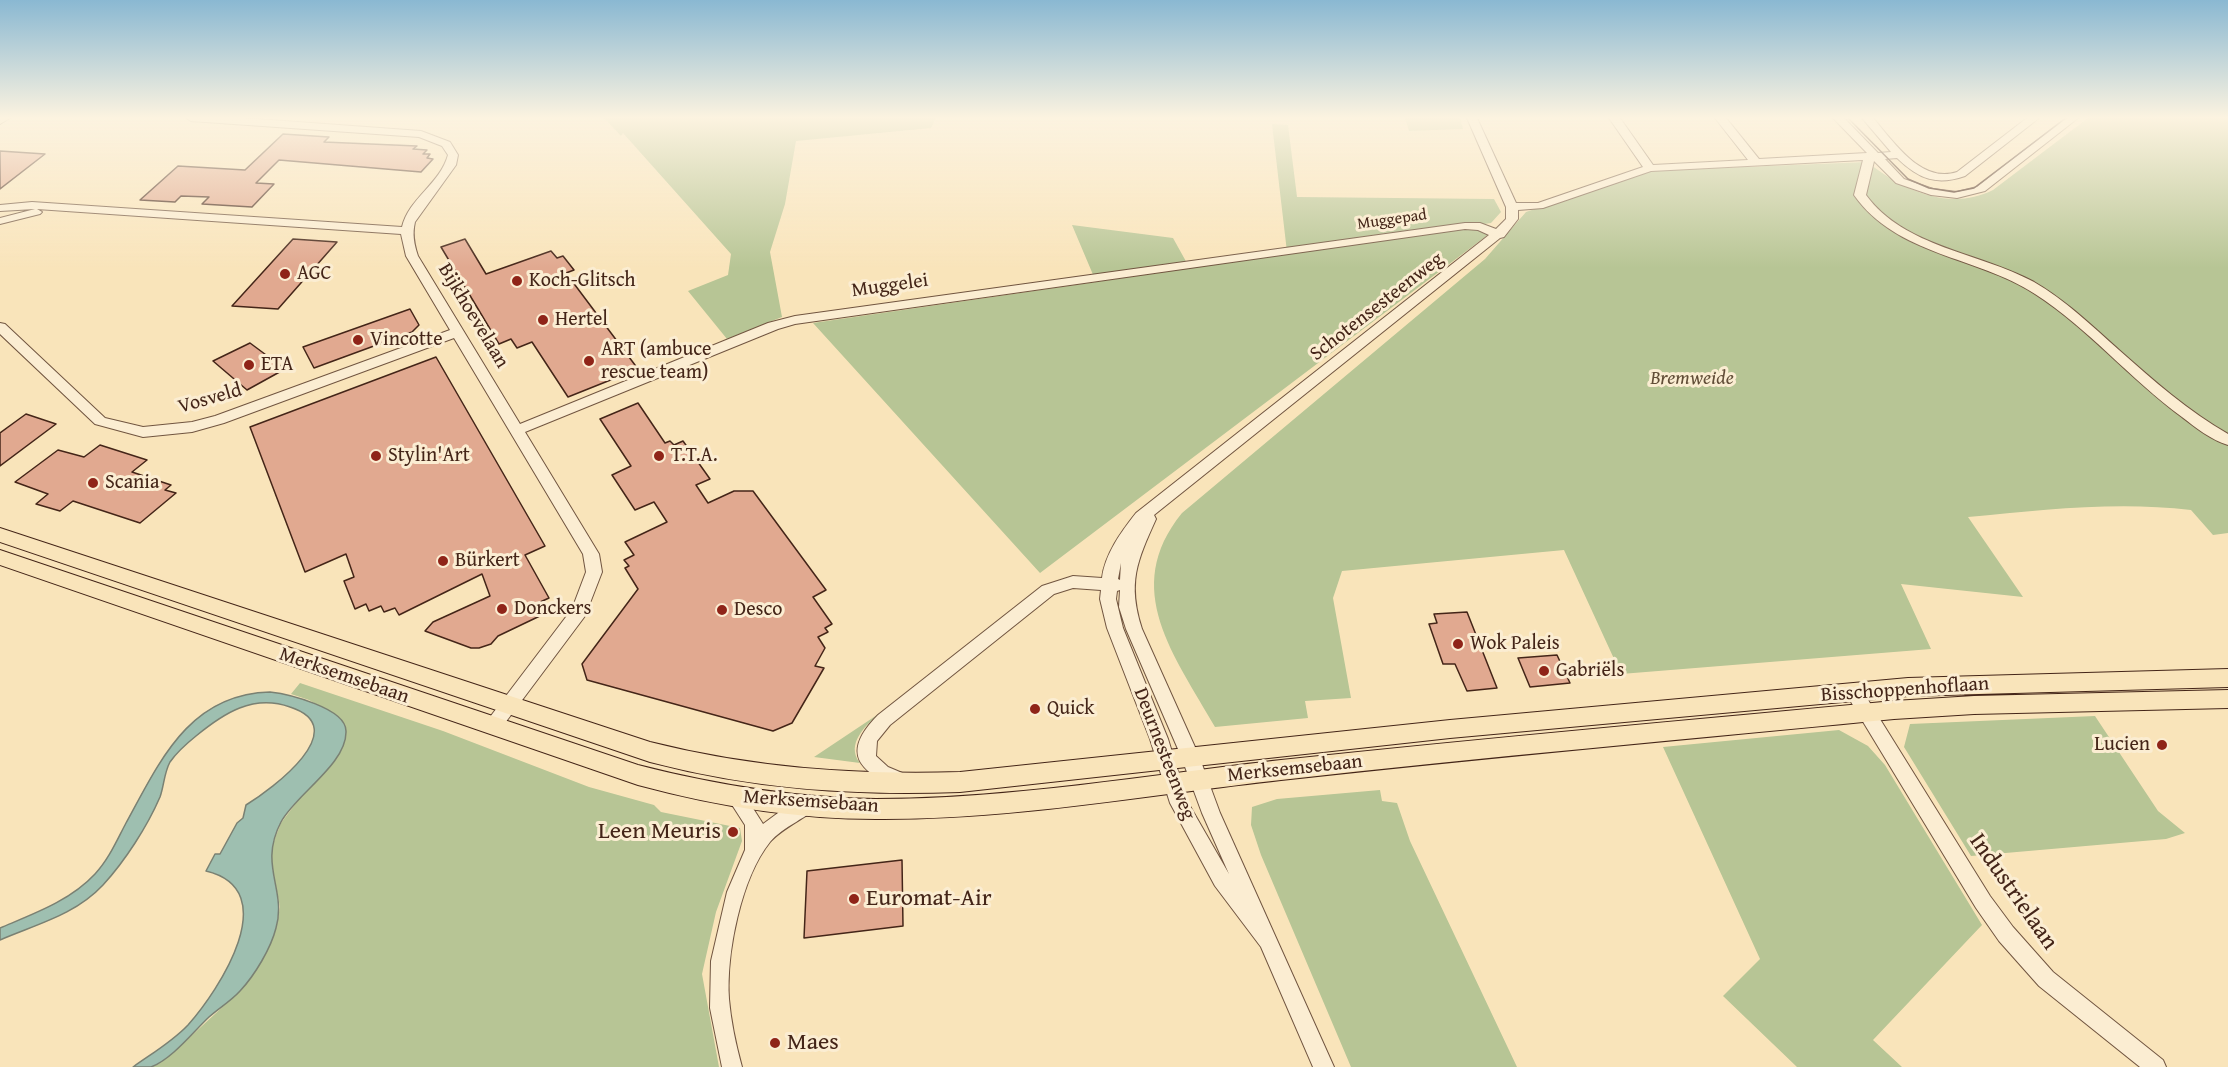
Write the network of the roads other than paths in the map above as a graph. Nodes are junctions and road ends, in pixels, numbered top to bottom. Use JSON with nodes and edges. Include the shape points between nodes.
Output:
{"nodes":[{"id":1,"x":450,"y":168,"type":"edge"},
{"id":2,"x":1494,"y":168,"type":"edge"},
{"id":3,"x":1650,"y":168,"type":"joint"},
{"id":4,"x":1654,"y":168,"type":"edge"},
{"id":5,"x":1868,"y":168,"type":"edge"},
{"id":6,"x":1884,"y":168,"type":"edge"},
{"id":7,"x":1916,"y":168,"type":"edge"},
{"id":8,"x":1968,"y":168,"type":"edge"},
{"id":9,"x":2007,"y":168,"type":"edge"},
{"id":10,"x":1512,"y":207,"type":"junction"},
{"id":11,"x":0,"y":208,"type":"edge"},
{"id":12,"x":51,"y":208,"type":"junction"},
{"id":13,"x":0,"y":221,"type":"edge"},
{"id":14,"x":407,"y":231,"type":"junction"},
{"id":15,"x":1500,"y":235,"type":"junction"},
{"id":16,"x":1287,"y":252,"type":"joint"},
{"id":17,"x":0,"y":327,"type":"edge"},
{"id":18,"x":457,"y":332,"type":"junction"},
{"id":19,"x":518,"y":430,"type":"junction"},
{"id":20,"x":2228,"y":440,"type":"edge"},
{"id":21,"x":1176,"y":489,"type":"joint"},
{"id":22,"x":1158,"y":504,"type":"junction"},
{"id":23,"x":0,"y":535,"type":"edge"},
{"id":24,"x":0,"y":557,"type":"edge"},
{"id":25,"x":1108,"y":585,"type":"junction"},
{"id":26,"x":1126,"y":586,"type":"junction"},
{"id":27,"x":2228,"y":678,"type":"edge"},
{"id":28,"x":1854,"y":692,"type":"junction"},
{"id":29,"x":2228,"y":699,"type":"edge"},
{"id":30,"x":508,"y":706,"type":"junction"},
{"id":31,"x":1867,"y":712,"type":"junction"},
{"id":32,"x":1582,"y":717,"type":"joint"},
{"id":33,"x":492,"y":726,"type":"junction"},
{"id":34,"x":1657,"y":733,"type":"joint"},
{"id":35,"x":1191,"y":756,"type":"junction"},
{"id":36,"x":1166,"y":759,"type":"junction"},
{"id":37,"x":1199,"y":779,"type":"junction"},
{"id":38,"x":1172,"y":783,"type":"junction"},
{"id":39,"x":908,"y":785,"type":"junction"},
{"id":40,"x":736,"y":797,"type":"junction"},
{"id":41,"x":810,"y":806,"type":"junction"},
{"id":42,"x":753,"y":852,"type":"junction"},
{"id":43,"x":1268,"y":940,"type":"junction"},
{"id":44,"x":732,"y":1067,"type":"edge"},
{"id":45,"x":1324,"y":1067,"type":"edge"},
{"id":46,"x":2156,"y":1067,"type":"edge"}],
"edges":[{"from":1,"to":14,"type":"street","via":[[412,218]]},
{"from":2,"to":10,"type":"street"},
{"from":3,"to":4,"type":"street"},
{"from":3,"to":10,"type":"street","via":[[1539,206]]},
{"from":5,"to":20,"type":"street","via":[[1860,195],[1878,218],[1905,234],[2012,276],[2041,292],[2182,411]]},
{"from":6,"to":9,"type":"street","via":[[1900,181],[1957,195],[1976,191]]},
{"from":7,"to":8,"type":"street","via":[[1937,177],[1957,176]]},
{"from":10,"to":15,"type":"street","name":"Schotensesteenweg","via":[[1511,223]]},
{"from":11,"to":12,"type":"street"},
{"from":12,"to":13,"type":"street"},
{"from":12,"to":14,"type":"street"},
{"from":14,"to":18,"type":"street","name":"Bijkhoevelaan","via":[[412,256]]},
{"from":15,"to":16,"type":"street","name":"Muggepad","via":[[1465,226]]},
{"from":15,"to":21,"type":"street","name":"Schotensesteenweg"},
{"from":16,"to":19,"type":"street","name":"Muggelei","via":[[795,320]]},
{"from":17,"to":18,"type":"street","name":"Vosveld","via":[[100,420],[143,432],[219,420]]},
{"from":18,"to":19,"type":"street","name":"Bijkhoevelaan"},
{"from":19,"to":30,"type":"street","name":"Bijkhoevelaan","via":[[591,554],[594,572],[579,612]]},
{"from":21,"to":22,"type":"street","name":"Deurnesteenweg"},
{"from":22,"to":25,"type":"street","name":"Deurnesteenweg","via":[[1126,536]]},
{"from":22,"to":26,"type":"street","name":"Deurnesteenweg","via":[[1134,548]]},
{"from":23,"to":30,"type":"main road","name":"Merksemsebaan"},
{"from":24,"to":33,"type":"main road","name":"Merksemsebaan"},
{"from":25,"to":26,"type":"street"},
{"from":25,"to":36,"type":"street","name":"Deurnesteenweg","via":[[1115,628]]},
{"from":25,"to":39,"type":"street","via":[[1060,583],[874,729],[866,749],[870,763]]},
{"from":26,"to":35,"type":"street","name":"Deurnesteenweg","via":[[1134,630]]},
{"from":27,"to":28,"type":"main road","name":"Bisschoppenhoflaan","via":[[1974,684]]},
{"from":28,"to":31,"type":"street","name":"Industrielaan"},
{"from":28,"to":32,"type":"main road","name":"Bisschoppenhoflaan"},
{"from":29,"to":31,"type":"main road","name":"Bisschoppenhoflaan","via":[[1974,705]]},
{"from":30,"to":33,"type":"street","name":"Bijkhoevelaan"},
{"from":30,"to":39,"type":"main road","name":"Merksemsebaan","via":[[706,767],[782,778]]},
{"from":31,"to":34,"type":"main road","name":"Bisschoppenhoflaan"},
{"from":31,"to":46,"type":"street","name":"Industrielaan","via":[[2006,934],[2046,979]]},
{"from":32,"to":35,"type":"main road","name":"Merksemsebaan"},
{"from":33,"to":40,"type":"main road","name":"Merksemsebaan","via":[[638,775]]},
{"from":34,"to":37,"type":"main road","name":"Merksemsebaan"},
{"from":35,"to":36,"type":"main road","name":"Merksemsebaan"},
{"from":35,"to":37,"type":"street","name":"Deurnesteenweg"},
{"from":36,"to":38,"type":"street","name":"Deurnesteenweg"},
{"from":36,"to":39,"type":"main road","name":"Merksemsebaan"},
{"from":37,"to":38,"type":"main road","name":"Merksemsebaan"},
{"from":37,"to":43,"type":"street","name":"Deurnesteenweg"},
{"from":38,"to":41,"type":"main road","name":"Merksemsebaan","via":[[951,807]]},
{"from":38,"to":43,"type":"street","name":"Deurnesteenweg","via":[[1222,880]]},
{"from":40,"to":41,"type":"main road","name":"Merksemsebaan"},
{"from":40,"to":42,"type":"street","via":[[754,823]]},
{"from":41,"to":42,"type":"street","via":[[775,825]]},
{"from":42,"to":44,"type":"street","via":[[724,935],[720,966],[719,998]]},
{"from":43,"to":45,"type":"street","name":"Deurnesteenweg"}]}
